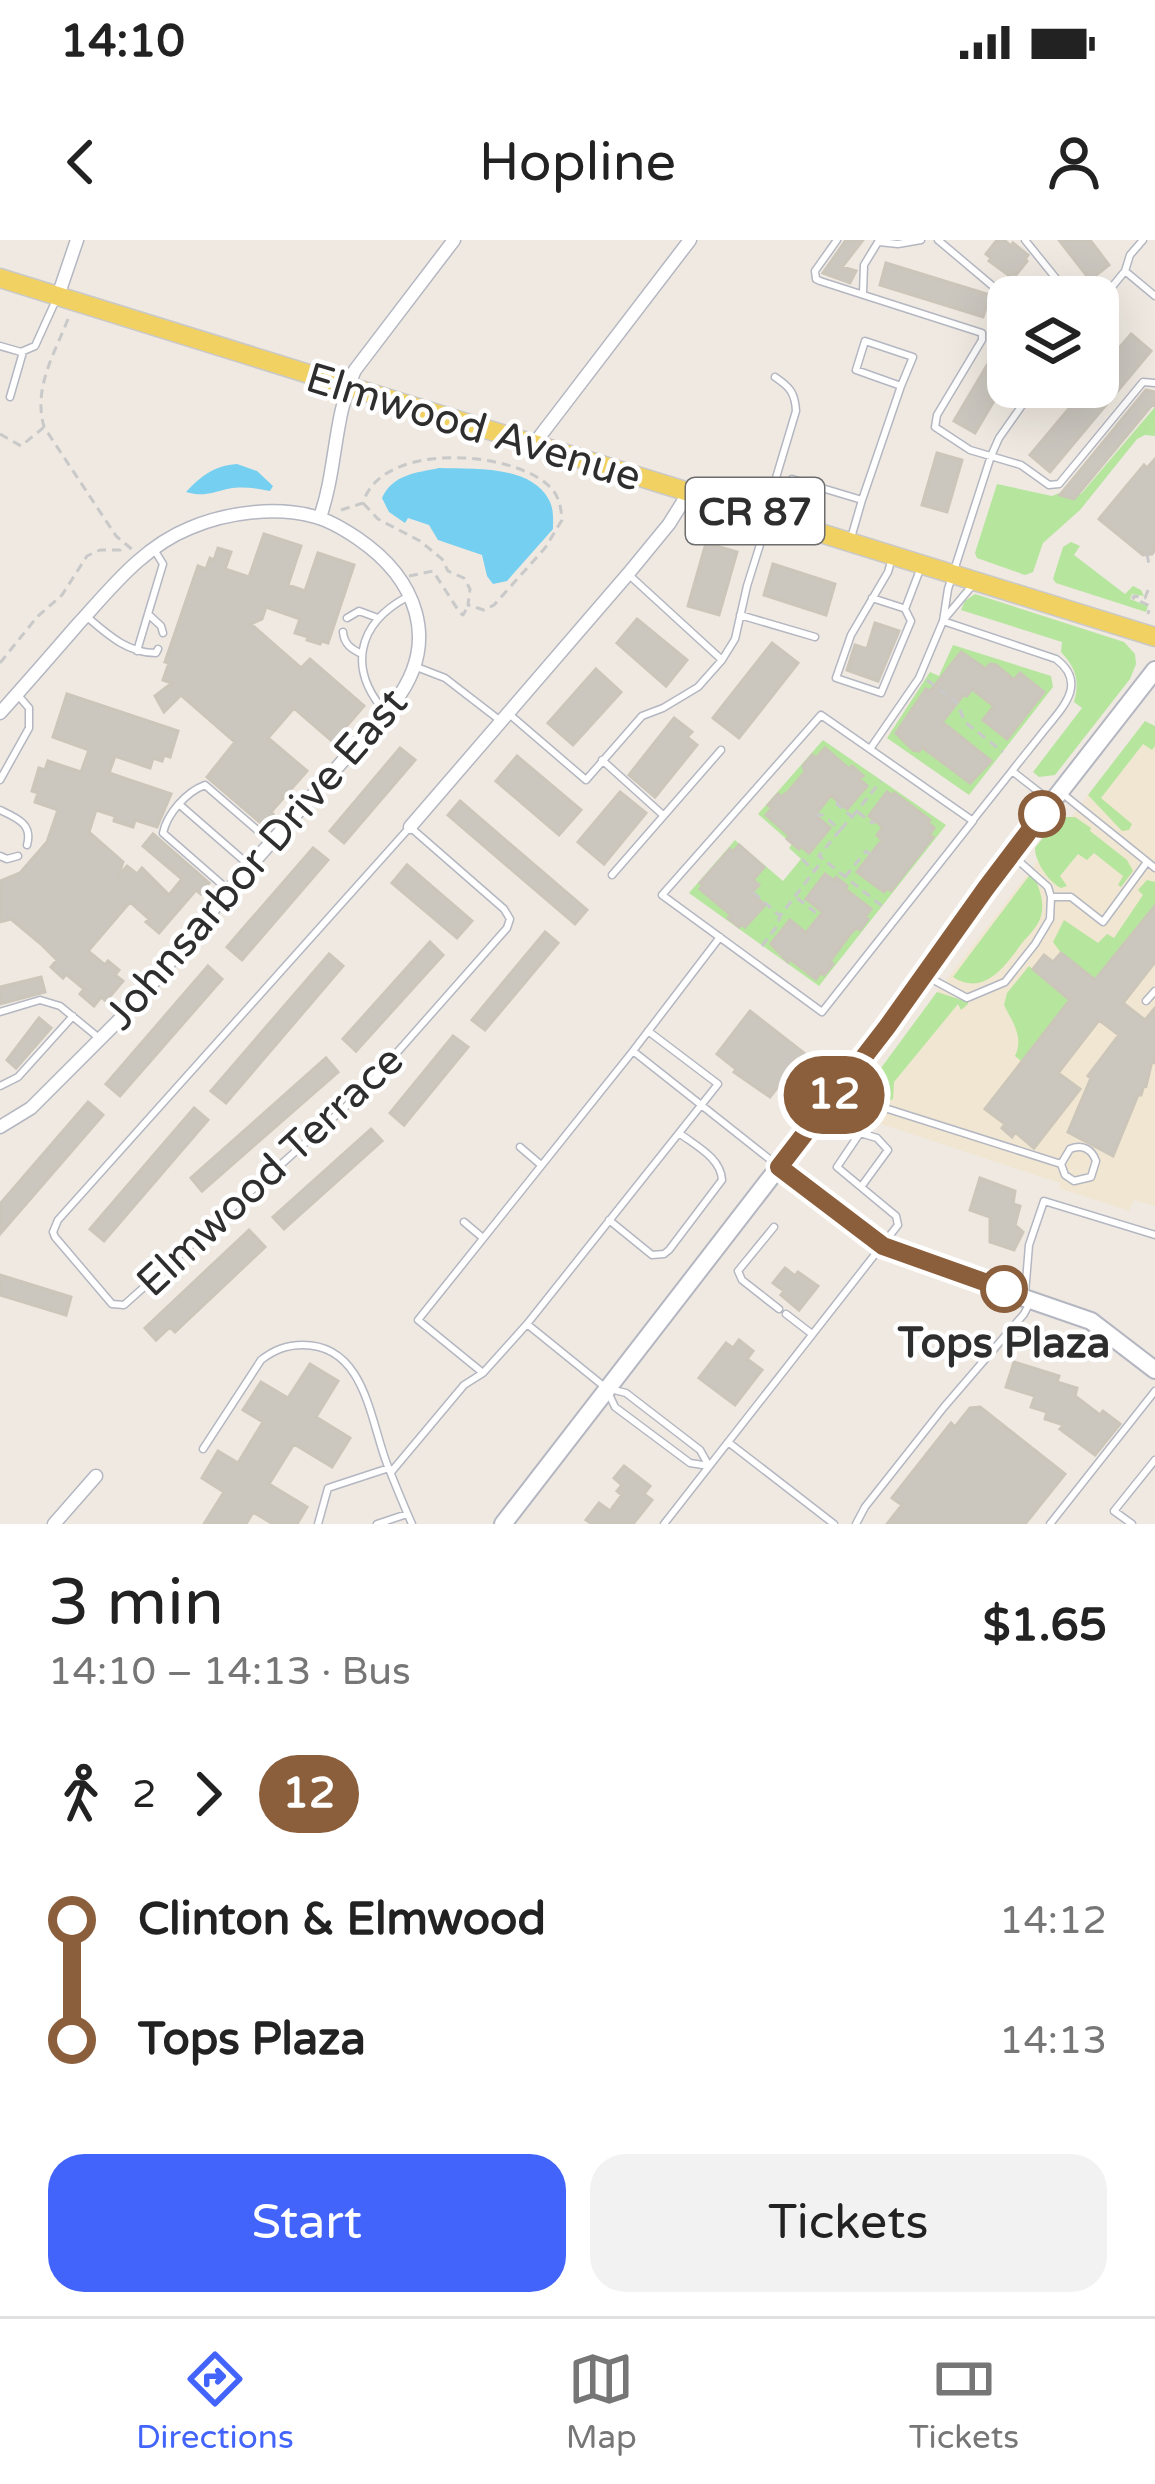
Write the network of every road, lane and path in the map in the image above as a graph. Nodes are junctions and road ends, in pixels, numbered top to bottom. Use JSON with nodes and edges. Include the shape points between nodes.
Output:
{"nodes":[{"id":1,"x":77,"y":240,"type":"edge"},
{"id":2,"x":454,"y":240,"type":"edge"},
{"id":3,"x":690,"y":240,"type":"edge"},
{"id":4,"x":837,"y":240,"type":"edge"},
{"id":5,"x":921,"y":240,"type":"edge"},
{"id":6,"x":938,"y":240,"type":"edge"},
{"id":7,"x":1025,"y":240,"type":"edge"},
{"id":8,"x":1143,"y":240,"type":"edge"},
{"id":9,"x":877,"y":241,"type":"edge"},
{"id":10,"x":1124,"y":271,"type":"junction"},
{"id":11,"x":1054,"y":276,"type":"edge"},
{"id":12,"x":1119,"y":277,"type":"edge"},
{"id":13,"x":0,"y":278,"type":"edge"},
{"id":14,"x":987,"y":281,"type":"edge"},
{"id":15,"x":862,"y":295,"type":"junction"},
{"id":16,"x":58,"y":296,"type":"junction"},
{"id":17,"x":1155,"y":296,"type":"edge"},
{"id":18,"x":68,"y":319,"type":"dead end"},
{"id":19,"x":0,"y":346,"type":"edge"},
{"id":20,"x":23,"y":352,"type":"junction"},
{"id":21,"x":775,"y":377,"type":"dead end"},
{"id":22,"x":1155,"y":383,"type":"edge"},
{"id":23,"x":901,"y":386,"type":"junction"},
{"id":24,"x":347,"y":387,"type":"junction"},
{"id":25,"x":10,"y":397,"type":"dead end"},
{"id":26,"x":1020,"y":408,"type":"edge"},
{"id":27,"x":44,"y":427,"type":"junction"},
{"id":28,"x":0,"y":434,"type":"edge"},
{"id":29,"x":534,"y":444,"type":"junction"},
{"id":30,"x":992,"y":456,"type":"junction"},
{"id":31,"x":688,"y":492,"type":"junction"},
{"id":32,"x":862,"y":500,"type":"junction"},
{"id":33,"x":363,"y":502,"type":"junction"},
{"id":34,"x":341,"y":510,"type":"dead end"},
{"id":35,"x":771,"y":516,"type":"junction"},
{"id":36,"x":320,"y":517,"type":"junction"},
{"id":37,"x":850,"y":542,"type":"junction"},
{"id":38,"x":126,"y":546,"type":"junction"},
{"id":39,"x":153,"y":548,"type":"junction"},
{"id":40,"x":135,"y":552,"type":"dead end"},
{"id":41,"x":1147,"y":554,"type":"dead end"},
{"id":42,"x":893,"y":555,"type":"junction"},
{"id":43,"x":922,"y":563,"type":"junction"},
{"id":44,"x":1149,"y":565,"type":"dead end"},
{"id":45,"x":953,"y":573,"type":"junction"},
{"id":46,"x":628,"y":574,"type":"junction"},
{"id":47,"x":407,"y":576,"type":"dead end"},
{"id":48,"x":976,"y":580,"type":"junction"},
{"id":49,"x":1148,"y":590,"type":"dead end"},
{"id":50,"x":410,"y":596,"type":"junction"},
{"id":51,"x":872,"y":598,"type":"junction"},
{"id":52,"x":468,"y":605,"type":"junction"},
{"id":53,"x":905,"y":609,"type":"junction"},
{"id":54,"x":148,"y":614,"type":"junction"},
{"id":55,"x":1148,"y":614,"type":"dead end"},
{"id":56,"x":740,"y":615,"type":"junction"},
{"id":57,"x":86,"y":616,"type":"junction"},
{"id":58,"x":347,"y":618,"type":"dead end"},
{"id":59,"x":378,"y":618,"type":"junction"},
{"id":60,"x":943,"y":621,"type":"junction"},
{"id":61,"x":343,"y":632,"type":"dead end"},
{"id":62,"x":163,"y":633,"type":"dead end"},
{"id":63,"x":1155,"y":637,"type":"edge"},
{"id":64,"x":815,"y":638,"type":"dead end"},
{"id":65,"x":137,"y":650,"type":"junction"},
{"id":66,"x":158,"y":650,"type":"dead end"},
{"id":67,"x":363,"y":654,"type":"junction"},
{"id":68,"x":722,"y":660,"type":"junction"},
{"id":69,"x":0,"y":663,"type":"edge"},
{"id":70,"x":414,"y":666,"type":"junction"},
{"id":71,"x":1155,"y":670,"type":"edge"},
{"id":72,"x":926,"y":679,"type":"dead end"},
{"id":73,"x":17,"y":694,"type":"junction"},
{"id":74,"x":386,"y":712,"type":"junction"},
{"id":75,"x":0,"y":713,"type":"edge"},
{"id":76,"x":506,"y":718,"type":"junction"},
{"id":77,"x":870,"y":749,"type":"junction"},
{"id":78,"x":721,"y":750,"type":"dead end"},
{"id":79,"x":1003,"y":752,"type":"dead end"},
{"id":80,"x":602,"y":760,"type":"junction"},
{"id":81,"x":1012,"y":771,"type":"junction"},
{"id":82,"x":0,"y":780,"type":"edge"},
{"id":83,"x":881,"y":781,"type":"dead end"},
{"id":84,"x":1056,"y":797,"type":"junction"},
{"id":85,"x":838,"y":802,"type":"dead end"},
{"id":86,"x":179,"y":804,"type":"junction"},
{"id":87,"x":0,"y":810,"type":"edge"},
{"id":88,"x":856,"y":811,"type":"junction"},
{"id":89,"x":663,"y":815,"type":"junction"},
{"id":90,"x":814,"y":815,"type":"dead end"},
{"id":91,"x":852,"y":817,"type":"junction"},
{"id":92,"x":875,"y":820,"type":"dead end"},
{"id":93,"x":973,"y":821,"type":"junction"},
{"id":94,"x":410,"y":827,"type":"junction"},
{"id":95,"x":840,"y":830,"type":"junction"},
{"id":96,"x":271,"y":842,"type":"junction"},
{"id":97,"x":27,"y":845,"type":"dead end"},
{"id":98,"x":1011,"y":854,"type":"junction"},
{"id":99,"x":871,"y":855,"type":"dead end"},
{"id":100,"x":0,"y":856,"type":"edge"},
{"id":101,"x":18,"y":856,"type":"dead end"},
{"id":102,"x":802,"y":859,"type":"dead end"},
{"id":103,"x":824,"y":860,"type":"junction"},
{"id":104,"x":1151,"y":865,"type":"edge"},
{"id":105,"x":250,"y":866,"type":"junction"},
{"id":106,"x":815,"y":871,"type":"junction"},
{"id":107,"x":611,"y":875,"type":"dead end"},
{"id":108,"x":845,"y":878,"type":"junction"},
{"id":109,"x":860,"y":889,"type":"junction"},
{"id":110,"x":229,"y":890,"type":"junction"},
{"id":111,"x":753,"y":892,"type":"dead end"},
{"id":112,"x":855,"y":896,"type":"dead end"},
{"id":113,"x":795,"y":897,"type":"junction"},
{"id":114,"x":1051,"y":898,"type":"junction"},
{"id":115,"x":882,"y":906,"type":"dead end"},
{"id":116,"x":780,"y":916,"type":"junction"},
{"id":117,"x":820,"y":916,"type":"dead end"},
{"id":118,"x":720,"y":937,"type":"junction"},
{"id":119,"x":762,"y":946,"type":"dead end"},
{"id":120,"x":925,"y":975,"type":"junction"},
{"id":121,"x":1155,"y":991,"type":"edge"},
{"id":122,"x":1146,"y":1001,"type":"dead end"},
{"id":123,"x":0,"y":1012,"type":"edge"},
{"id":124,"x":73,"y":1016,"type":"junction"},
{"id":125,"x":648,"y":1031,"type":"junction"},
{"id":126,"x":99,"y":1038,"type":"junction"},
{"id":127,"x":633,"y":1051,"type":"junction"},
{"id":128,"x":844,"y":1083,"type":"junction"},
{"id":129,"x":0,"y":1086,"type":"edge"},
{"id":130,"x":701,"y":1105,"type":"junction"},
{"id":131,"x":0,"y":1107,"type":"edge"},
{"id":132,"x":3,"y":1126,"type":"edge"},
{"id":133,"x":679,"y":1133,"type":"junction"},
{"id":134,"x":520,"y":1148,"type":"dead end"},
{"id":135,"x":1061,"y":1164,"type":"junction"},
{"id":136,"x":542,"y":1165,"type":"junction"},
{"id":137,"x":779,"y":1167,"type":"junction"},
{"id":138,"x":861,"y":1187,"type":"junction"},
{"id":139,"x":609,"y":1220,"type":"junction"},
{"id":140,"x":464,"y":1222,"type":"dead end"},
{"id":141,"x":774,"y":1226,"type":"dead end"},
{"id":142,"x":1155,"y":1235,"type":"edge"},
{"id":143,"x":483,"y":1238,"type":"junction"},
{"id":144,"x":883,"y":1246,"type":"junction"},
{"id":145,"x":1028,"y":1298,"type":"junction"},
{"id":146,"x":527,"y":1324,"type":"junction"},
{"id":147,"x":813,"y":1334,"type":"junction"},
{"id":148,"x":1155,"y":1370,"type":"edge"},
{"id":149,"x":483,"y":1373,"type":"junction"},
{"id":150,"x":607,"y":1388,"type":"junction"},
{"id":151,"x":1155,"y":1390,"type":"edge"},
{"id":152,"x":728,"y":1442,"type":"junction"},
{"id":153,"x":202,"y":1448,"type":"dead end"},
{"id":154,"x":1155,"y":1460,"type":"edge"},
{"id":155,"x":709,"y":1466,"type":"junction"},
{"id":156,"x":390,"y":1470,"type":"junction"},
{"id":157,"x":96,"y":1476,"type":"dead end"},
{"id":158,"x":408,"y":1514,"type":"junction"},
{"id":159,"x":54,"y":1524,"type":"edge"},
{"id":160,"x":318,"y":1524,"type":"edge"},
{"id":161,"x":377,"y":1524,"type":"edge"},
{"id":162,"x":412,"y":1524,"type":"edge"},
{"id":163,"x":503,"y":1524,"type":"edge"},
{"id":164,"x":664,"y":1524,"type":"edge"},
{"id":165,"x":834,"y":1524,"type":"edge"},
{"id":166,"x":856,"y":1524,"type":"edge"},
{"id":167,"x":1050,"y":1524,"type":"edge"},
{"id":168,"x":1132,"y":1524,"type":"edge"}],
"edges":[{"from":1,"to":16,"type":"street"},
{"from":2,"to":24,"type":"street"},
{"from":3,"to":29,"type":"street"},
{"from":4,"to":15,"type":"lane","via":[[816,279]]},
{"from":5,"to":9,"type":"lane"},
{"from":6,"to":14,"type":"lane"},
{"from":7,"to":11,"type":"lane"},
{"from":8,"to":10,"type":"lane"},
{"from":9,"to":15,"type":"lane","via":[[863,265]]},
{"from":10,"to":12,"type":"lane"},
{"from":10,"to":17,"type":"lane"},
{"from":13,"to":16,"type":"main road","name":"Elmwood Avenue","number":"CR 87"},
{"from":15,"to":30,"type":"lane","via":[[982,333],[935,427]]},
{"from":16,"to":20,"type":"lane","via":[[35,346]]},
{"from":16,"to":24,"type":"main road","name":"Elmwood Avenue","number":"CR 87"},
{"from":18,"to":27,"type":"path","via":[[40,392]]},
{"from":19,"to":20,"type":"lane"},
{"from":20,"to":25,"type":"lane"},
{"from":21,"to":35,"type":"lane","via":[[790,387],[796,412]]},
{"from":22,"to":30,"type":"lane","via":[[1142,382],[1055,486]]},
{"from":23,"to":23,"type":"lane","via":[[856,370],[865,341],[913,357]]},
{"from":23,"to":32,"type":"lane"},
{"from":24,"to":29,"type":"main road","name":"Elmwood Avenue","number":"CR 87"},
{"from":24,"to":36,"type":"street"},
{"from":26,"to":30,"type":"lane"},
{"from":27,"to":28,"type":"path","via":[[21,446]]},
{"from":27,"to":38,"type":"path"},
{"from":29,"to":31,"type":"main road","name":"Elmwood Avenue","number":"CR 87"},
{"from":30,"to":45,"type":"lane"},
{"from":31,"to":35,"type":"main road","name":"Elmwood Avenue","number":"CR 87"},
{"from":31,"to":46,"type":"street","name":"Elmwood Terrace"},
{"from":32,"to":35,"type":"lane","via":[[792,478]]},
{"from":32,"to":37,"type":"lane"},
{"from":33,"to":34,"type":"path"},
{"from":33,"to":52,"type":"path","via":[[464,578]]},
{"from":33,"to":52,"type":"path","via":[[379,478],[440,457],[509,467],[553,489],[562,520],[545,548],[494,605]]},
{"from":35,"to":37,"type":"main road","name":"Elmwood Avenue","number":"CR 87"},
{"from":35,"to":56,"type":"lane"},
{"from":36,"to":39,"type":"street","via":[[220,518]]},
{"from":36,"to":50,"type":"street","via":[[380,555]]},
{"from":37,"to":42,"type":"main road","name":"Elmwood Avenue","number":"CR 87"},
{"from":38,"to":40,"type":"path"},
{"from":38,"to":69,"type":"path","via":[[87,556]]},
{"from":39,"to":54,"type":"lane","via":[[164,564]]},
{"from":39,"to":57,"type":"street"},
{"from":41,"to":44,"type":"path"},
{"from":42,"to":43,"type":"main road","name":"Elmwood Avenue","number":"CR 87"},
{"from":42,"to":51,"type":"lane"},
{"from":43,"to":45,"type":"main road","name":"Elmwood Avenue","number":"CR 87"},
{"from":43,"to":53,"type":"lane"},
{"from":45,"to":48,"type":"main road","name":"Elmwood Avenue","number":"CR 87"},
{"from":45,"to":60,"type":"lane"},
{"from":46,"to":68,"type":"lane"},
{"from":46,"to":76,"type":"street","name":"Elmwood Terrace"},
{"from":47,"to":52,"type":"path","via":[[433,571],[460,613]]},
{"from":48,"to":60,"type":"lane"},
{"from":48,"to":63,"type":"main road","name":"Elmwood Avenue","number":"CR 87"},
{"from":49,"to":55,"type":"path","via":[[1133,598],[1150,606]]},
{"from":50,"to":59,"type":"lane"},
{"from":50,"to":70,"type":"street","name":"Johnsarbor Drive East","via":[[418,628]]},
{"from":51,"to":53,"type":"lane"},
{"from":51,"to":53,"type":"lane","via":[[836,678],[881,693],[910,621]]},
{"from":54,"to":62,"type":"lane"},
{"from":54,"to":65,"type":"lane"},
{"from":56,"to":64,"type":"lane"},
{"from":56,"to":68,"type":"lane"},
{"from":57,"to":65,"type":"lane"},
{"from":57,"to":73,"type":"street"},
{"from":58,"to":59,"type":"lane","via":[[359,611]]},
{"from":59,"to":67,"type":"lane"},
{"from":60,"to":77,"type":"lane","via":[[919,678]]},
{"from":60,"to":81,"type":"lane","via":[[1057,658],[1071,676],[1068,699]]},
{"from":61,"to":67,"type":"lane"},
{"from":65,"to":66,"type":"lane"},
{"from":67,"to":74,"type":"lane","via":[[368,689]]},
{"from":68,"to":80,"type":"lane","via":[[698,687],[642,716]]},
{"from":70,"to":74,"type":"street","name":"Johnsarbor Drive East"},
{"from":70,"to":76,"type":"lane"},
{"from":71,"to":84,"type":"street"},
{"from":72,"to":79,"type":"path"},
{"from":73,"to":75,"type":"street"},
{"from":73,"to":82,"type":"lane","via":[[29,708],[28,728]]},
{"from":74,"to":96,"type":"street","name":"Johnsarbor Drive East"},
{"from":76,"to":80,"type":"lane","via":[[586,780]]},
{"from":76,"to":94,"type":"street","name":"Elmwood Terrace"},
{"from":77,"to":93,"type":"lane"},
{"from":77,"to":118,"type":"lane","via":[[821,715],[662,895]]},
{"from":78,"to":89,"type":"lane"},
{"from":80,"to":89,"type":"lane"},
{"from":81,"to":84,"type":"lane"},
{"from":81,"to":93,"type":"lane"},
{"from":83,"to":88,"type":"path"},
{"from":84,"to":98,"type":"street"},
{"from":84,"to":104,"type":"lane"},
{"from":85,"to":91,"type":"path"},
{"from":86,"to":96,"type":"lane","via":[[205,785]]},
{"from":86,"to":105,"type":"lane"},
{"from":86,"to":110,"type":"lane","via":[[164,833]]},
{"from":87,"to":97,"type":"lane","via":[[26,825]]},
{"from":88,"to":91,"type":"path"},
{"from":88,"to":92,"type":"path"},
{"from":89,"to":107,"type":"lane"},
{"from":90,"to":95,"type":"path"},
{"from":91,"to":95,"type":"path"},
{"from":93,"to":118,"type":"lane","via":[[822,1012]]},
{"from":94,"to":94,"type":"lane","name":"Elmwood Terrace","via":[[54,1226],[112,1304],[124,1305],[363,1091],[507,928],[504,909]]},
{"from":95,"to":103,"type":"path","via":[[819,856]]},
{"from":96,"to":105,"type":"street","name":"Johnsarbor Drive East"},
{"from":98,"to":114,"type":"lane"},
{"from":98,"to":120,"type":"street"},
{"from":99,"to":108,"type":"path","via":[[866,851]]},
{"from":100,"to":101,"type":"lane"},
{"from":102,"to":106,"type":"path"},
{"from":103,"to":106,"type":"path"},
{"from":103,"to":108,"type":"path"},
{"from":104,"to":114,"type":"lane","via":[[1103,922],[1071,897]]},
{"from":105,"to":110,"type":"street","name":"Johnsarbor Drive East"},
{"from":106,"to":113,"type":"path"},
{"from":108,"to":109,"type":"path"},
{"from":109,"to":112,"type":"path"},
{"from":109,"to":115,"type":"path"},
{"from":110,"to":126,"type":"street","name":"Johnsarbor Drive East"},
{"from":111,"to":116,"type":"path"},
{"from":113,"to":116,"type":"path"},
{"from":113,"to":117,"type":"path"},
{"from":114,"to":120,"type":"lane","via":[[1044,932],[1005,982],[967,998]]},
{"from":116,"to":119,"type":"path"},
{"from":118,"to":125,"type":"lane"},
{"from":120,"to":128,"type":"street"},
{"from":121,"to":122,"type":"lane"},
{"from":123,"to":124,"type":"lane","via":[[40,1000]]},
{"from":124,"to":126,"type":"lane"},
{"from":124,"to":129,"type":"lane","via":[[19,1077]]},
{"from":125,"to":127,"type":"lane"},
{"from":125,"to":130,"type":"lane","via":[[718,1084]]},
{"from":126,"to":132,"type":"street","name":"Johnsarbor Drive East"},
{"from":127,"to":130,"type":"lane"},
{"from":127,"to":136,"type":"lane"},
{"from":128,"to":135,"type":"lane","via":[[888,1109]]},
{"from":128,"to":137,"type":"street"},
{"from":130,"to":133,"type":"lane"},
{"from":130,"to":137,"type":"lane"},
{"from":131,"to":132,"type":"lane"},
{"from":133,"to":139,"type":"lane"},
{"from":133,"to":139,"type":"lane","via":[[715,1160],[722,1180],[669,1250],[647,1252]]},
{"from":134,"to":136,"type":"lane"},
{"from":135,"to":135,"type":"lane","via":[[1075,1181],[1096,1167],[1081,1147]]},
{"from":136,"to":143,"type":"lane"},
{"from":137,"to":144,"type":"street"},
{"from":137,"to":150,"type":"street"},
{"from":138,"to":138,"type":"lane","via":[[888,1150],[860,1133],[837,1167]]},
{"from":138,"to":144,"type":"lane","via":[[899,1220]]},
{"from":139,"to":146,"type":"lane"},
{"from":140,"to":143,"type":"lane"},
{"from":141,"to":147,"type":"lane","via":[[739,1276]]},
{"from":142,"to":145,"type":"lane","via":[[1044,1201],[1029,1245]]},
{"from":143,"to":149,"type":"lane","via":[[418,1319]]},
{"from":144,"to":145,"type":"street"},
{"from":144,"to":147,"type":"lane"},
{"from":145,"to":148,"type":"street","via":[[1091,1321]]},
{"from":145,"to":166,"type":"lane","via":[[1024,1314]]},
{"from":146,"to":149,"type":"lane"},
{"from":146,"to":150,"type":"lane"},
{"from":147,"to":152,"type":"lane"},
{"from":149,"to":156,"type":"lane"},
{"from":150,"to":155,"type":"lane","via":[[626,1393],[700,1450]]},
{"from":150,"to":155,"type":"lane","via":[[615,1407],[690,1463]]},
{"from":150,"to":163,"type":"street"},
{"from":151,"to":167,"type":"lane"},
{"from":152,"to":155,"type":"lane"},
{"from":152,"to":165,"type":"lane"},
{"from":153,"to":156,"type":"lane","via":[[261,1360],[274,1350],[314,1345],[349,1364]]},
{"from":154,"to":168,"type":"lane","via":[[1114,1511]]},
{"from":155,"to":164,"type":"lane"},
{"from":156,"to":158,"type":"lane"},
{"from":156,"to":160,"type":"lane","via":[[328,1488]]},
{"from":157,"to":159,"type":"street"},
{"from":158,"to":161,"type":"lane"},
{"from":158,"to":162,"type":"lane"}]}
